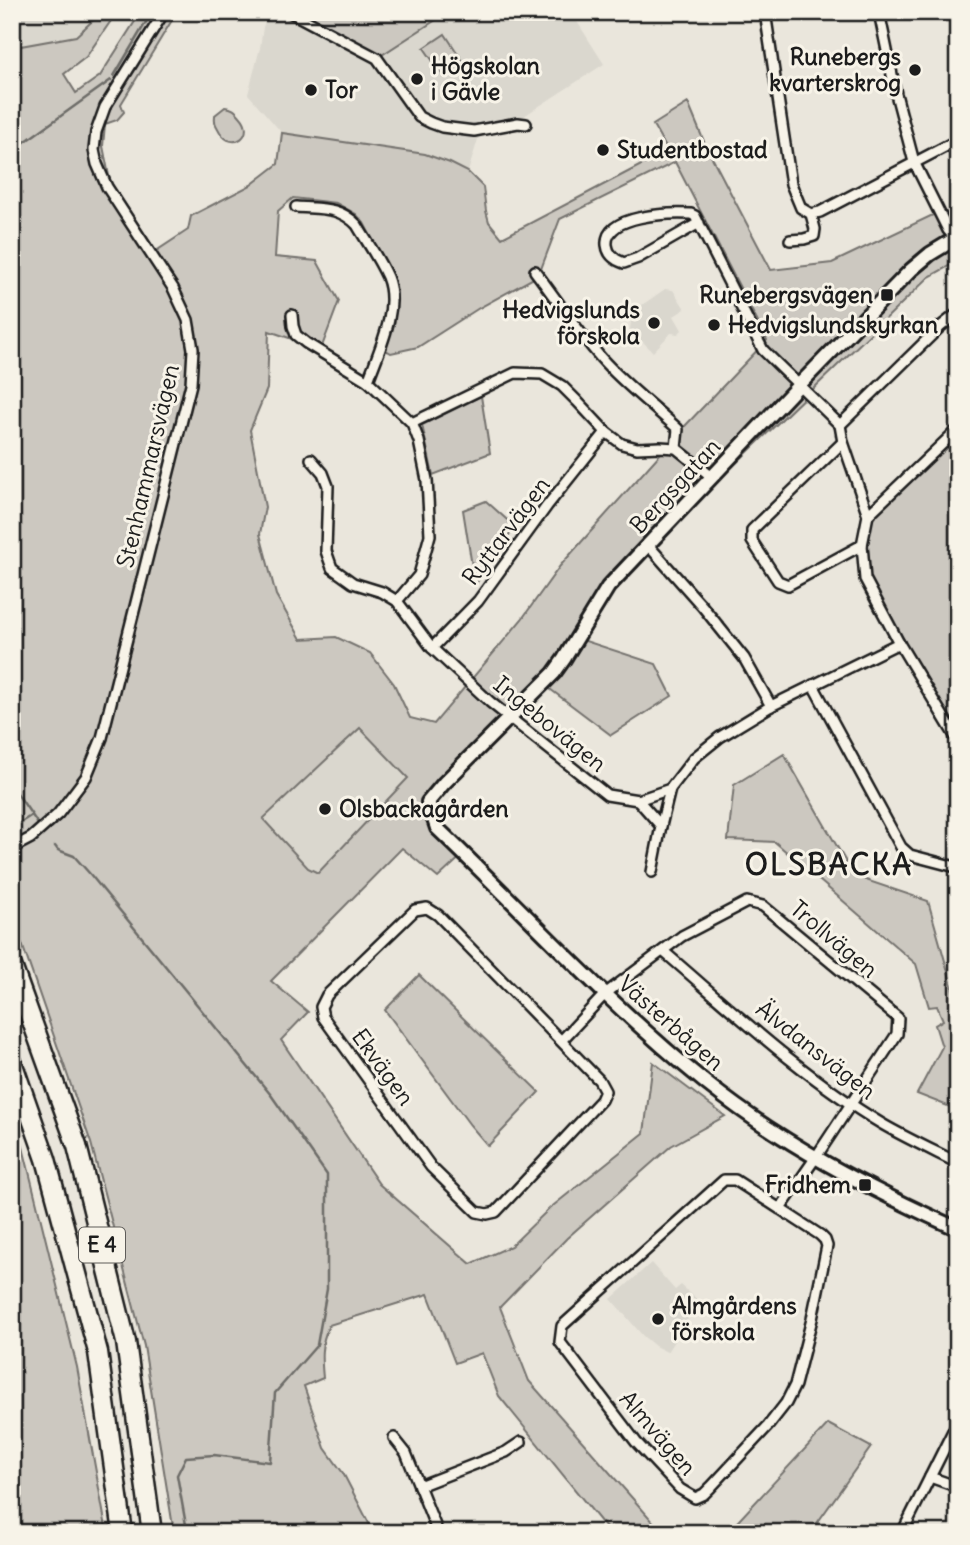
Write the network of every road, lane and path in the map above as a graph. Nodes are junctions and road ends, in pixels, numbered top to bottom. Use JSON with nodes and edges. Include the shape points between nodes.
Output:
{"nodes":[{"id":1,"x":163,"y":12,"type":"edge"},
{"id":2,"x":290,"y":12,"type":"edge"},
{"id":3,"x":765,"y":12,"type":"edge"},
{"id":4,"x":879,"y":12,"type":"edge"},
{"id":5,"x":526,"y":124,"type":"dead end"},
{"id":6,"x":958,"y":140,"type":"edge"},
{"id":7,"x":914,"y":162,"type":"junction"},
{"id":8,"x":296,"y":207,"type":"dead end"},
{"id":9,"x":811,"y":214,"type":"junction"},
{"id":10,"x":699,"y":223,"type":"junction"},
{"id":11,"x":956,"y":238,"type":"edge"},
{"id":12,"x":790,"y":240,"type":"dead end"},
{"id":13,"x":535,"y":271,"type":"dead end"},
{"id":14,"x":958,"y":313,"type":"edge"},
{"id":15,"x":292,"y":315,"type":"dead end"},
{"id":16,"x":368,"y":381,"type":"junction"},
{"id":17,"x":798,"y":386,"type":"junction"},
{"id":18,"x":412,"y":423,"type":"junction"},
{"id":19,"x":840,"y":425,"type":"junction"},
{"id":20,"x":958,"y":429,"type":"edge"},
{"id":21,"x":606,"y":432,"type":"junction"},
{"id":22,"x":843,"y":442,"type":"junction"},
{"id":23,"x":676,"y":448,"type":"junction"},
{"id":24,"x":312,"y":458,"type":"dead end"},
{"id":25,"x":712,"y":477,"type":"junction"},
{"id":26,"x":868,"y":515,"type":"junction"},
{"id":27,"x":648,"y":545,"type":"junction"},
{"id":28,"x":862,"y":545,"type":"junction"},
{"id":29,"x":397,"y":601,"type":"junction"},
{"id":30,"x":899,"y":643,"type":"junction"},
{"id":31,"x":432,"y":648,"type":"junction"},
{"id":32,"x":813,"y":685,"type":"junction"},
{"id":33,"x":771,"y":706,"type":"junction"},
{"id":34,"x":511,"y":718,"type":"junction"},
{"id":35,"x":958,"y":741,"type":"edge"},
{"id":36,"x":444,"y":783,"type":"joint"},
{"id":37,"x":670,"y":789,"type":"junction"},
{"id":38,"x":638,"y":800,"type":"junction"},
{"id":39,"x":661,"y":826,"type":"junction"},
{"id":40,"x":12,"y":848,"type":"edge"},
{"id":41,"x":958,"y":866,"type":"edge"},
{"id":42,"x":652,"y":872,"type":"dead end"},
{"id":43,"x":663,"y":951,"type":"junction"},
{"id":44,"x":12,"y":966,"type":"edge"},
{"id":45,"x":605,"y":995,"type":"junction"},
{"id":46,"x":561,"y":1041,"type":"junction"},
{"id":47,"x":12,"y":1062,"type":"edge"},
{"id":48,"x":851,"y":1104,"type":"junction"},
{"id":49,"x":816,"y":1157,"type":"junction"},
{"id":50,"x":958,"y":1163,"type":"edge"},
{"id":51,"x":780,"y":1209,"type":"junction"},
{"id":52,"x":958,"y":1229,"type":"edge"},
{"id":53,"x":958,"y":1421,"type":"edge"},
{"id":54,"x":394,"y":1438,"type":"dead end"},
{"id":55,"x":520,"y":1441,"type":"dead end"},
{"id":56,"x":930,"y":1476,"type":"junction"},
{"id":57,"x":419,"y":1486,"type":"junction"},
{"id":58,"x":958,"y":1488,"type":"edge"},
{"id":59,"x":12,"y":1521,"type":"edge"},
{"id":60,"x":17,"y":1533,"type":"edge"},
{"id":61,"x":123,"y":1533,"type":"edge"},
{"id":62,"x":152,"y":1533,"type":"edge"},
{"id":63,"x":438,"y":1533,"type":"edge"},
{"id":64,"x":902,"y":1533,"type":"edge"}],
"edges":[{"from":1,"to":40,"type":"street","name":"Stenhammarsvägen","via":[[105,107],[94,150],[107,187],[173,288],[188,320],[193,349],[191,384],[102,738],[86,777],[58,814]]},
{"from":2,"to":5,"type":"street","via":[[377,58],[419,117],[431,123],[474,131]]},
{"from":3,"to":9,"type":"street","via":[[791,184],[801,208]]},
{"from":4,"to":7,"type":"street"},
{"from":6,"to":7,"type":"street"},
{"from":7,"to":9,"type":"street"},
{"from":7,"to":11,"type":"street"},
{"from":8,"to":16,"type":"street","via":[[336,210],[352,220],[387,278],[390,315]]},
{"from":9,"to":12,"type":"street","via":[[814,236]]},
{"from":10,"to":10,"type":"street","via":[[691,214],[644,216],[610,232],[608,252],[624,263]]},
{"from":10,"to":17,"type":"street","via":[[763,350]]},
{"from":11,"to":17,"type":"street","name":"Bergsgatan","via":[[918,263]]},
{"from":13,"to":23,"type":"street","via":[[603,360],[678,429]]},
{"from":14,"to":19,"type":"street"},
{"from":15,"to":16,"type":"street","via":[[296,335]]},
{"from":16,"to":18,"type":"street"},
{"from":17,"to":19,"type":"street"},
{"from":17,"to":25,"type":"street","name":"Bergsgatan"},
{"from":18,"to":21,"type":"street","via":[[515,373],[542,374],[562,386]]},
{"from":18,"to":29,"type":"street","via":[[428,480],[430,535],[419,575]]},
{"from":19,"to":22,"type":"street"},
{"from":20,"to":26,"type":"street"},
{"from":21,"to":23,"type":"street","via":[[636,448]]},
{"from":21,"to":31,"type":"street","name":"Ryttarvägen","via":[[478,601]]},
{"from":22,"to":26,"type":"street"},
{"from":22,"to":28,"type":"street","via":[[752,530],[752,541],[778,581],[788,584]]},
{"from":23,"to":25,"type":"street"},
{"from":24,"to":29,"type":"street","name":"Ingebovägen","via":[[328,486],[326,551],[332,568],[353,583]]},
{"from":25,"to":27,"type":"street","name":"Bergsgatan"},
{"from":26,"to":28,"type":"street"},
{"from":27,"to":33,"type":"street","via":[[744,658]]},
{"from":27,"to":34,"type":"street","name":"Bergsgatan","via":[[608,587],[554,673]]},
{"from":28,"to":30,"type":"street","via":[[865,579]]},
{"from":29,"to":31,"type":"street","name":"Ingebovägen"},
{"from":30,"to":32,"type":"street"},
{"from":30,"to":35,"type":"street"},
{"from":31,"to":34,"type":"street","name":"Ingebovägen"},
{"from":32,"to":33,"type":"street"},
{"from":32,"to":41,"type":"street","via":[[901,847],[910,855]]},
{"from":33,"to":37,"type":"street","via":[[694,758]]},
{"from":34,"to":36,"type":"street","name":"Bergsgatan"},
{"from":34,"to":38,"type":"street","name":"Ingebovägen","via":[[607,795]]},
{"from":36,"to":45,"type":"street","name":"Västerbågen","via":[[428,802],[437,828]]},
{"from":37,"to":38,"type":"street"},
{"from":37,"to":39,"type":"street"},
{"from":38,"to":39,"type":"street"},
{"from":39,"to":42,"type":"street"},
{"from":43,"to":45,"type":"street","name":"Trollvägen"},
{"from":43,"to":48,"type":"street","name":"Älvdansvägen"},
{"from":43,"to":48,"type":"street","name":"Trollvägen","via":[[747,902],[774,914],[898,1018],[897,1034]]},
{"from":44,"to":62,"type":"highway","number":"E 4","via":[[77,1146],[126,1342]]},
{"from":45,"to":46,"type":"street"},
{"from":45,"to":49,"type":"street","name":"Västerbågen","via":[[708,1085]]},
{"from":46,"to":46,"type":"street","name":"Ekvägen","via":[[427,908],[415,910],[327,995],[321,1007],[323,1017],[431,1167],[477,1212],[486,1214],[496,1212],[601,1100],[604,1091],[599,1080]]},
{"from":47,"to":61,"type":"highway","number":"E 4","via":[[46,1159],[98,1352]]},
{"from":48,"to":49,"type":"street","name":"Trollvägen"},
{"from":48,"to":50,"type":"street","name":"Älvdansvägen"},
{"from":49,"to":51,"type":"street"},
{"from":49,"to":52,"type":"street","name":"Västerbågen"},
{"from":51,"to":51,"type":"street","name":"Almvägen","via":[[820,1235],[827,1246],[795,1385],[768,1426],[695,1498],[680,1489],[636,1442],[560,1342],[562,1326],[724,1180],[735,1180]]},
{"from":53,"to":56,"type":"street"},
{"from":54,"to":57,"type":"street","via":[[406,1453]]},
{"from":55,"to":57,"type":"street","via":[[506,1452]]},
{"from":56,"to":58,"type":"street"},
{"from":56,"to":64,"type":"street"},
{"from":57,"to":63,"type":"street"},
{"from":59,"to":60,"type":"street"}]}
